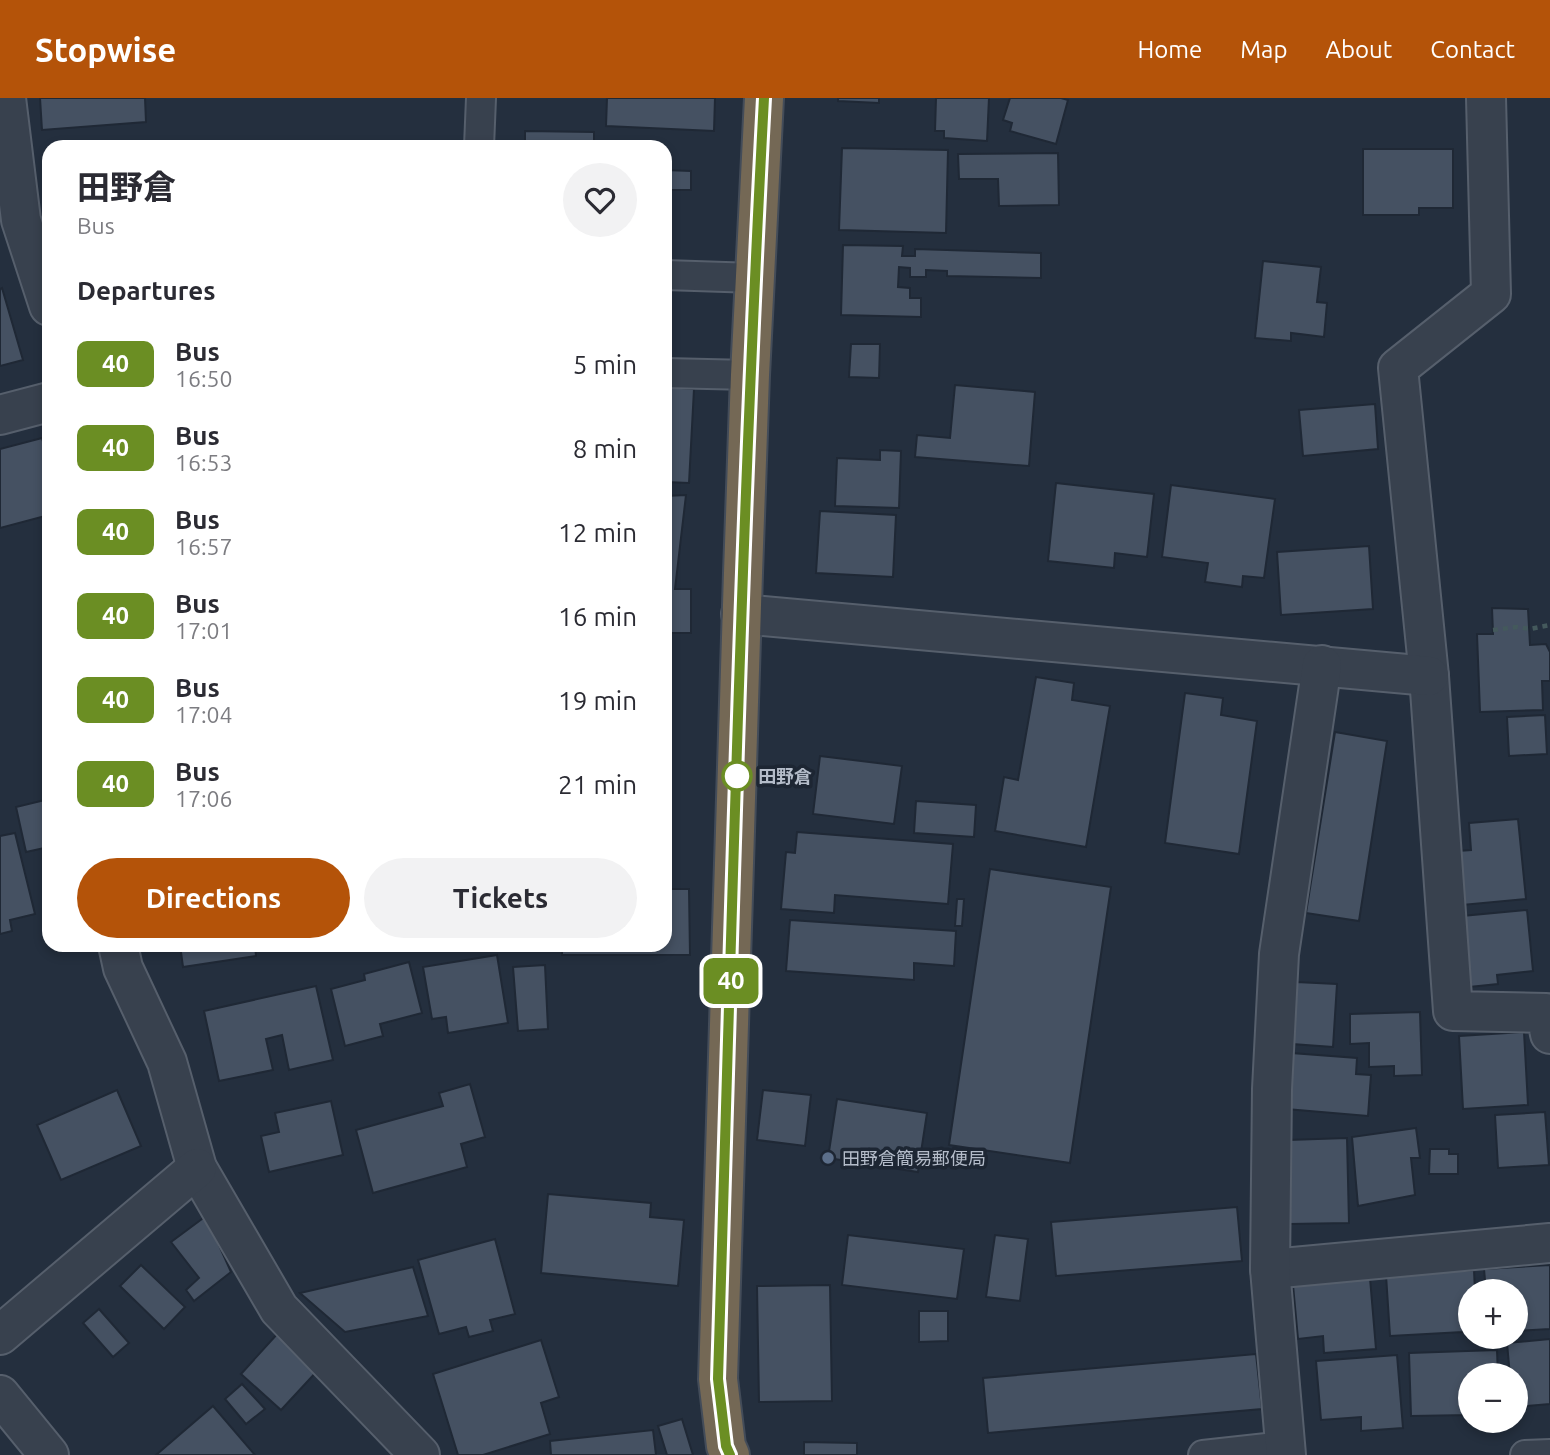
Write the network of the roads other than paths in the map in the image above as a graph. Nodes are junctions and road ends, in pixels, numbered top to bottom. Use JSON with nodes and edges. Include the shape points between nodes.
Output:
{"nodes":[{"id":1,"x":6,"y":98,"type":"edge"},
{"id":2,"x":481,"y":98,"type":"edge"},
{"id":3,"x":764,"y":98,"type":"edge"},
{"id":4,"x":1486,"y":98,"type":"edge"},
{"id":5,"x":480,"y":140,"type":"edge"},
{"id":6,"x":672,"y":275,"type":"edge"},
{"id":7,"x":755,"y":278,"type":"junction"},
{"id":8,"x":42,"y":284,"type":"edge"},
{"id":9,"x":672,"y":373,"type":"edge"},
{"id":10,"x":750,"y":375,"type":"junction"},
{"id":11,"x":42,"y":404,"type":"edge"},
{"id":12,"x":0,"y":415,"type":"edge"},
{"id":13,"x":741,"y":614,"type":"junction"},
{"id":14,"x":1322,"y":665,"type":"junction"},
{"id":15,"x":1429,"y":676,"type":"junction"},
{"id":16,"x":120,"y":952,"type":"edge"},
{"id":17,"x":1550,"y":1034,"type":"edge"},
{"id":18,"x":197,"y":1168,"type":"junction"},
{"id":19,"x":1550,"y":1243,"type":"edge"},
{"id":20,"x":1270,"y":1269,"type":"junction"},
{"id":21,"x":0,"y":1335,"type":"edge"},
{"id":22,"x":0,"y":1395,"type":"edge"},
{"id":23,"x":1285,"y":1450,"type":"edge"},
{"id":24,"x":1550,"y":1454,"type":"edge"},
{"id":25,"x":49,"y":1455,"type":"edge"},
{"id":26,"x":420,"y":1455,"type":"edge"},
{"id":27,"x":730,"y":1455,"type":"edge"},
{"id":28,"x":1203,"y":1455,"type":"edge"},
{"id":29,"x":1525,"y":1455,"type":"edge"}],
"edges":[{"from":1,"to":8,"type":"street","via":[[21,220]]},
{"from":2,"to":5,"type":"lane"},
{"from":3,"to":7,"type":"highway"},
{"from":4,"to":15,"type":"street","via":[[1491,294],[1398,368]]},
{"from":6,"to":7,"type":"lane"},
{"from":7,"to":10,"type":"highway"},
{"from":9,"to":10,"type":"lane"},
{"from":10,"to":13,"type":"highway"},
{"from":11,"to":12,"type":"street"},
{"from":13,"to":14,"type":"street"},
{"from":13,"to":27,"type":"highway","via":[[718,1379]]},
{"from":14,"to":15,"type":"street"},
{"from":14,"to":20,"type":"street","via":[[1279,954]]},
{"from":15,"to":17,"type":"street","via":[[1453,1011],[1546,1013]]},
{"from":16,"to":18,"type":"street","via":[[167,1062]]},
{"from":18,"to":21,"type":"street"},
{"from":18,"to":26,"type":"street","via":[[279,1309]]},
{"from":19,"to":20,"type":"street"},
{"from":20,"to":23,"type":"street"},
{"from":22,"to":25,"type":"street"},
{"from":23,"to":28,"type":"lane"},
{"from":24,"to":29,"type":"lane"}]}
